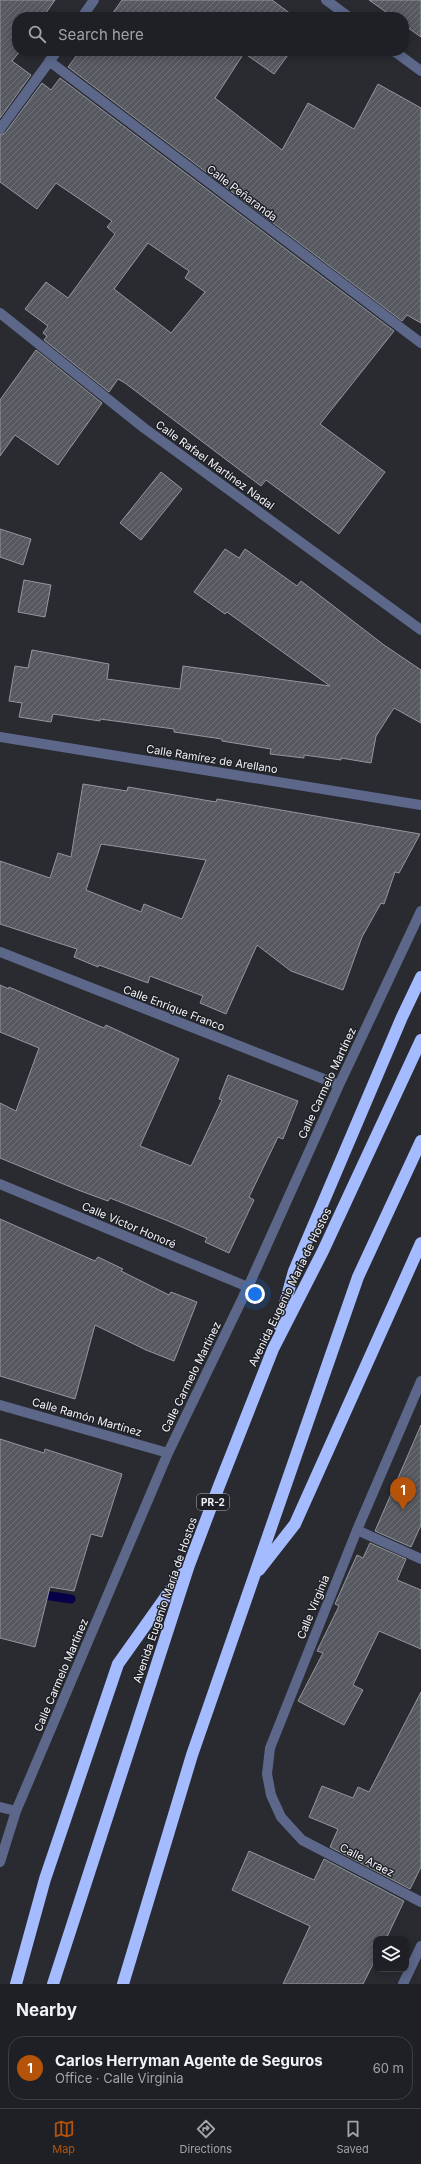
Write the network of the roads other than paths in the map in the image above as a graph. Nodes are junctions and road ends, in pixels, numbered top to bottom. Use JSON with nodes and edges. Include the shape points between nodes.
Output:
{"nodes":[{"id":1,"x":94,"y":0,"type":"edge"},
{"id":2,"x":326,"y":0,"type":"edge"},
{"id":3,"x":86,"y":12,"type":"edge"},
{"id":4,"x":342,"y":12,"type":"edge"},
{"id":5,"x":53,"y":56,"type":"edge"},
{"id":6,"x":401,"y":56,"type":"edge"},
{"id":7,"x":49,"y":61,"type":"junction"},
{"id":8,"x":421,"y":71,"type":"edge"},
{"id":9,"x":0,"y":129,"type":"edge"},
{"id":10,"x":0,"y":313,"type":"edge"},
{"id":11,"x":421,"y":343,"type":"edge"},
{"id":12,"x":421,"y":630,"type":"edge"},
{"id":13,"x":0,"y":737,"type":"edge"},
{"id":14,"x":421,"y":805,"type":"edge"},
{"id":15,"x":421,"y":911,"type":"edge"},
{"id":16,"x":0,"y":952,"type":"edge"},
{"id":17,"x":421,"y":977,"type":"edge"},
{"id":18,"x":421,"y":1040,"type":"edge"},
{"id":19,"x":339,"y":1085,"type":"junction"},
{"id":20,"x":421,"y":1141,"type":"edge"},
{"id":21,"x":0,"y":1184,"type":"edge"},
{"id":22,"x":421,"y":1243,"type":"edge"},
{"id":23,"x":248,"y":1287,"type":"junction"},
{"id":24,"x":273,"y":1349,"type":"junction"},
{"id":25,"x":421,"y":1381,"type":"edge"},
{"id":26,"x":0,"y":1405,"type":"edge"},
{"id":27,"x":168,"y":1453,"type":"junction"},
{"id":28,"x":357,"y":1530,"type":"junction"},
{"id":29,"x":421,"y":1559,"type":"edge"},
{"id":30,"x":188,"y":1565,"type":"junction"},
{"id":31,"x":253,"y":1577,"type":"junction"},
{"id":32,"x":0,"y":1807,"type":"edge"},
{"id":33,"x":16,"y":1811,"type":"junction"},
{"id":34,"x":302,"y":1840,"type":"joint"},
{"id":35,"x":0,"y":1862,"type":"edge"},
{"id":36,"x":421,"y":1902,"type":"edge"},
{"id":37,"x":421,"y":1946,"type":"edge"},
{"id":38,"x":16,"y":1984,"type":"edge"},
{"id":39,"x":53,"y":1984,"type":"edge"},
{"id":40,"x":123,"y":1984,"type":"edge"},
{"id":41,"x":403,"y":1984,"type":"edge"}],
"edges":[{"from":1,"to":3,"type":"street"},
{"from":2,"to":4,"type":"street"},
{"from":5,"to":7,"type":"street"},
{"from":6,"to":8,"type":"street"},
{"from":7,"to":9,"type":"street"},
{"from":7,"to":11,"type":"street","name":"Calle Peñaranda"},
{"from":10,"to":12,"type":"street","name":"Calle Rafael Martínez Nadal","via":[[144,428]]},
{"from":13,"to":14,"type":"street","name":"Calle Ramírez de Arellano"},
{"from":15,"to":19,"type":"street","name":"Calle Carmelo Martínez"},
{"from":16,"to":19,"type":"street","name":"Calle Enrique Franco"},
{"from":17,"to":24,"type":"highway","via":[[294,1271]]},
{"from":18,"to":24,"type":"highway","name":"Avenida Eugenio María de Hostos","number":"PR-2","via":[[323,1251]]},
{"from":19,"to":23,"type":"street","name":"Calle Carmelo Martínez"},
{"from":20,"to":31,"type":"highway","via":[[358,1278]]},
{"from":21,"to":23,"type":"street","name":"Calle Víctor Honoré"},
{"from":22,"to":31,"type":"highway","via":[[294,1524]]},
{"from":23,"to":27,"type":"street","name":"Calle Carmelo Martínez"},
{"from":24,"to":30,"type":"highway","name":"Avenida Eugenio María de Hostos","number":"PR-2"},
{"from":25,"to":28,"type":"street","name":"Calle Virginia"},
{"from":26,"to":27,"type":"street","name":"Calle Ramón Martínez"},
{"from":27,"to":33,"type":"street","name":"Calle Carmelo Martínez"},
{"from":28,"to":29,"type":"street"},
{"from":28,"to":34,"type":"street","name":"Calle Virginia","via":[[270,1748],[267,1774],[271,1796],[280,1817]]},
{"from":30,"to":38,"type":"highway","via":[[118,1664],[45,1879]]},
{"from":30,"to":39,"type":"highway","name":"Avenida Eugenio María de Hostos","number":"PR-2"},
{"from":31,"to":40,"type":"highway","via":[[192,1755]]},
{"from":32,"to":33,"type":"street"},
{"from":33,"to":35,"type":"street","name":"Calle Carmelo Martínez"},
{"from":34,"to":36,"type":"street","name":"Calle Araez"},
{"from":37,"to":41,"type":"street"}]}
